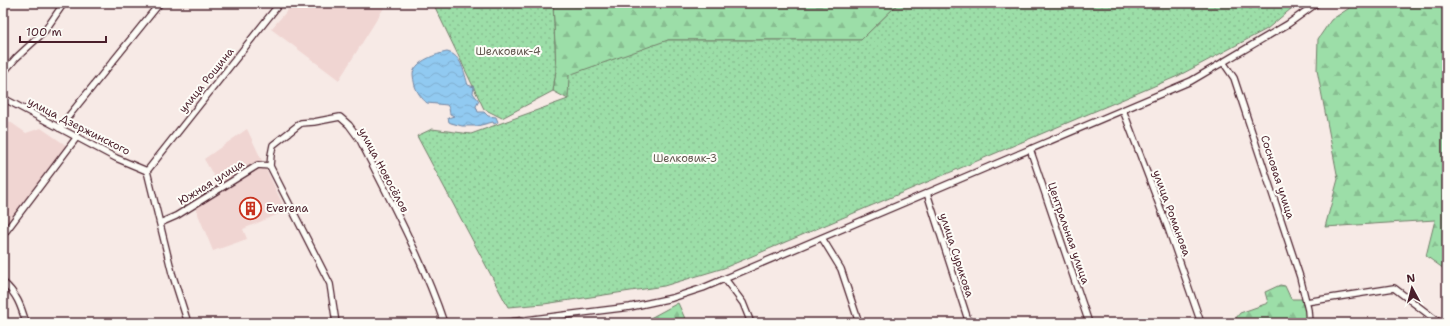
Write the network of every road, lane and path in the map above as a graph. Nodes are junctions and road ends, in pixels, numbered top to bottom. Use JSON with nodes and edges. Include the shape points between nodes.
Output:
{"nodes":[{"id":1,"x":64,"y":3,"type":"edge"},
{"id":2,"x":160,"y":3,"type":"edge"},
{"id":3,"x":280,"y":3,"type":"edge"},
{"id":4,"x":1317,"y":3,"type":"edge"},
{"id":5,"x":1224,"y":62,"type":"junction"},
{"id":6,"x":3,"y":73,"type":"edge"},
{"id":7,"x":3,"y":98,"type":"edge"},
{"id":8,"x":1123,"y":110,"type":"junction"},
{"id":9,"x":59,"y":128,"type":"junction"},
{"id":10,"x":77,"y":137,"type":"junction"},
{"id":11,"x":1030,"y":149,"type":"junction"},
{"id":12,"x":270,"y":166,"type":"junction"},
{"id":13,"x":147,"y":171,"type":"junction"},
{"id":14,"x":927,"y":193,"type":"junction"},
{"id":15,"x":160,"y":223,"type":"junction"},
{"id":16,"x":3,"y":235,"type":"edge"},
{"id":17,"x":822,"y":238,"type":"junction"},
{"id":18,"x":725,"y":279,"type":"junction"},
{"id":19,"x":3,"y":282,"type":"edge"},
{"id":20,"x":1306,"y":302,"type":"junction"},
{"id":21,"x":26,"y":323,"type":"edge"},
{"id":22,"x":188,"y":323,"type":"edge"},
{"id":23,"x":336,"y":323,"type":"edge"},
{"id":24,"x":444,"y":323,"type":"edge"},
{"id":25,"x":501,"y":323,"type":"edge"},
{"id":26,"x":750,"y":323,"type":"edge"},
{"id":27,"x":859,"y":323,"type":"edge"},
{"id":28,"x":969,"y":323,"type":"edge"},
{"id":29,"x":1090,"y":323,"type":"edge"},
{"id":30,"x":1201,"y":323,"type":"edge"},
{"id":31,"x":1309,"y":323,"type":"edge"},
{"id":32,"x":1440,"y":323,"type":"edge"}],
"edges":[{"from":1,"to":6,"type":"street","via":[[44,32]]},
{"from":2,"to":9,"type":"street"},
{"from":3,"to":13,"type":"street","name":"улица Рощина"},
{"from":4,"to":5,"type":"street","via":[[1288,24]]},
{"from":5,"to":8,"type":"street","via":[[1191,81]]},
{"from":5,"to":20,"type":"street","name":"Сосновая улица","via":[[1234,78]]},
{"from":7,"to":9,"type":"street","name":"улица Дзержинского"},
{"from":8,"to":11,"type":"street"},
{"from":8,"to":30,"type":"street","name":"улица Романова"},
{"from":9,"to":10,"type":"street","name":"улица Дзержинского"},
{"from":10,"to":13,"type":"street","name":"улица Дзержинского"},
{"from":10,"to":16,"type":"street"},
{"from":11,"to":14,"type":"street"},
{"from":11,"to":29,"type":"street","name":"Центральная улица"},
{"from":12,"to":15,"type":"street","name":"Южная улица","via":[[258,165],[176,216]]},
{"from":12,"to":23,"type":"street","via":[[330,284]]},
{"from":12,"to":24,"type":"street","name":"улица Новосёлов","via":[[273,145],[301,122],[340,117],[349,125],[360,140],[419,259]]},
{"from":13,"to":15,"type":"street"},
{"from":14,"to":17,"type":"street"},
{"from":14,"to":28,"type":"street","name":"улица Сурикова"},
{"from":15,"to":22,"type":"street"},
{"from":17,"to":18,"type":"street"},
{"from":17,"to":27,"type":"street","via":[[840,269]]},
{"from":18,"to":25,"type":"street","via":[[678,296],[637,306]]},
{"from":18,"to":26,"type":"street","via":[[743,303]]},
{"from":19,"to":21,"type":"street","via":[[15,294]]},
{"from":20,"to":31,"type":"street","name":"Сосновая улица"},
{"from":20,"to":32,"type":"street","via":[[1394,288]]}]}
